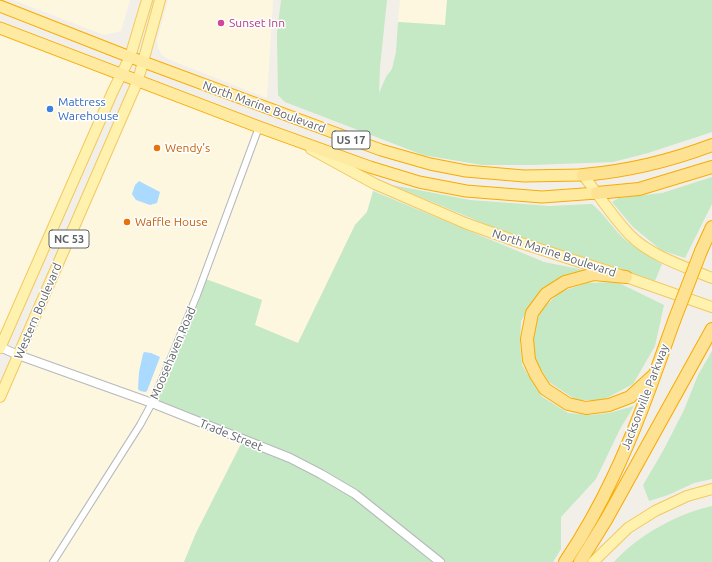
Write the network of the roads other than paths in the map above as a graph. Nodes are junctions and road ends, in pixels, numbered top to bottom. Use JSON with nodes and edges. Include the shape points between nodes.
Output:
{"nodes":[{"id":1,"x":147,"y":0,"type":"edge"},
{"id":2,"x":160,"y":0,"type":"edge"},
{"id":3,"x":0,"y":6,"type":"edge"},
{"id":4,"x":0,"y":28,"type":"edge"},
{"id":5,"x":130,"y":57,"type":"junction"},
{"id":6,"x":144,"y":62,"type":"junction"},
{"id":7,"x":121,"y":74,"type":"junction"},
{"id":8,"x":138,"y":80,"type":"junction"},
{"id":9,"x":259,"y":127,"type":"junction"},
{"id":10,"x":290,"y":138,"type":"junction"},
{"id":11,"x":712,"y":145,"type":"edge"},
{"id":12,"x":712,"y":167,"type":"edge"},
{"id":13,"x":583,"y":175,"type":"junction"},
{"id":14,"x":597,"y":193,"type":"junction"},
{"id":15,"x":712,"y":227,"type":"edge"},
{"id":16,"x":626,"y":277,"type":"junction"},
{"id":17,"x":712,"y":278,"type":"edge"},
{"id":18,"x":712,"y":307,"type":"edge"},
{"id":19,"x":712,"y":329,"type":"edge"},
{"id":20,"x":0,"y":348,"type":"edge"},
{"id":21,"x":18,"y":355,"type":"junction"},
{"id":22,"x":654,"y":375,"type":"junction"},
{"id":23,"x":0,"y":397,"type":"edge"},
{"id":24,"x":152,"y":403,"type":"junction"},
{"id":25,"x":712,"y":489,"type":"edge"},
{"id":26,"x":53,"y":562,"type":"edge"},
{"id":27,"x":440,"y":562,"type":"edge"},
{"id":28,"x":565,"y":562,"type":"edge"},
{"id":29,"x":580,"y":562,"type":"edge"},
{"id":30,"x":594,"y":562,"type":"edge"}],
"edges":[{"from":1,"to":5,"type":"main road","name":"Western Boulevard","number":"NC 53"},
{"from":2,"to":6,"type":"main road","name":"Western Boulevard","number":"NC 53"},
{"from":3,"to":5,"type":"highway","name":"North Marine Boulevard","number":"US 17"},
{"from":4,"to":7,"type":"highway","name":"North Marine Boulevard","number":"US 17"},
{"from":5,"to":6,"type":"highway","name":"North Marine Boulevard","number":"US 17"},
{"from":5,"to":7,"type":"main road","name":"Western Boulevard","number":"NC 53"},
{"from":6,"to":8,"type":"main road","name":"Western Boulevard","number":"NC 53"},
{"from":6,"to":13,"type":"highway","name":"North Marine Boulevard","number":"US 17","via":[[349,139],[430,164],[466,171],[524,176]]},
{"from":7,"to":8,"type":"highway","name":"North Marine Boulevard","number":"US 17"},
{"from":7,"to":20,"type":"main road","name":"Western Boulevard","number":"NC 53"},
{"from":8,"to":9,"type":"highway","name":"North Marine Boulevard","number":"US 17"},
{"from":8,"to":21,"type":"main road","name":"Western Boulevard","number":"NC 53"},
{"from":9,"to":10,"type":"highway","name":"North Marine Boulevard","number":"US 17"},
{"from":9,"to":24,"type":"street","name":"Moosehaven Road","via":[[197,295]]},
{"from":10,"to":14,"type":"highway","number":"US 17","via":[[418,182],[466,191],[542,197]]},
{"from":10,"to":16,"type":"main road","name":"North Marine Boulevard","via":[[375,184],[440,213],[518,242]]},
{"from":11,"to":13,"type":"highway","number":"US 17","via":[[642,167]]},
{"from":12,"to":14,"type":"highway","number":"US 17","via":[[639,189]]},
{"from":13,"to":14,"type":"main road"},
{"from":14,"to":17,"type":"main road","via":[[632,237],[645,247]]},
{"from":15,"to":22,"type":"highway","name":"Jacksonville Parkway","bridge":true},
{"from":16,"to":18,"type":"main road","name":"North Marine Boulevard"},
{"from":16,"to":22,"type":"highway","via":[[594,274],[565,282],[546,294],[532,313],[526,339],[529,360],[546,389],[568,404],[586,408],[609,405],[630,397]]},
{"from":19,"to":29,"type":"highway","name":"Jacksonville Parkway"},
{"from":20,"to":21,"type":"street","name":"Trade Street"},
{"from":21,"to":23,"type":"main road","name":"Western Boulevard","number":"NC 53"},
{"from":21,"to":24,"type":"street","name":"Trade Street"},
{"from":22,"to":28,"type":"highway","name":"Jacksonville Parkway","via":[[613,477],[582,536]]},
{"from":24,"to":26,"type":"street","name":"Moosehaven Road"},
{"from":24,"to":27,"type":"street","name":"Trade Street","via":[[290,458],[321,474],[355,494]]},
{"from":25,"to":30,"type":"main road","via":[[687,496],[655,511],[628,528]]}]}
